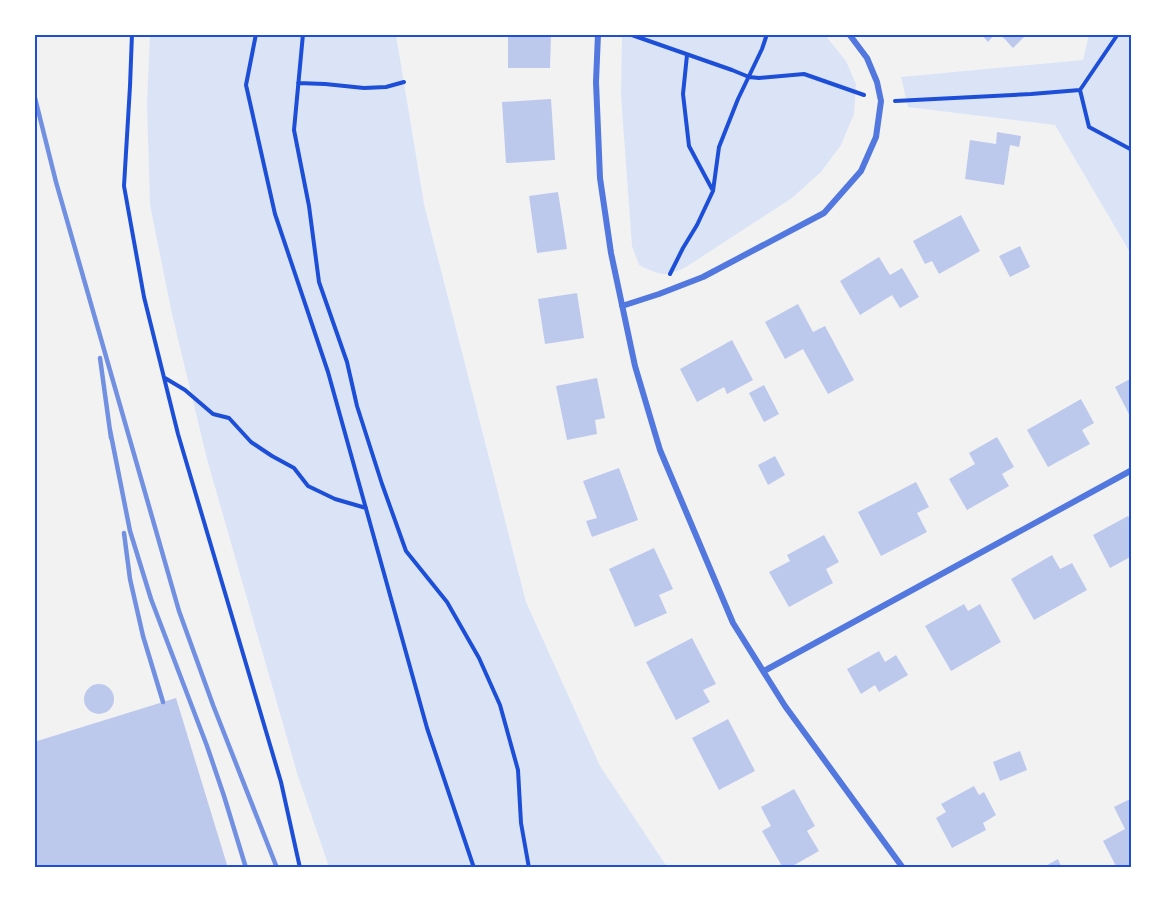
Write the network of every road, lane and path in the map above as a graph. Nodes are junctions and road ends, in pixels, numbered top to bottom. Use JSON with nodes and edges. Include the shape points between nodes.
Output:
{"nodes":[{"id":1,"x":132,"y":34,"type":"edge"},
{"id":2,"x":256,"y":34,"type":"edge"},
{"id":3,"x":303,"y":34,"type":"edge"},
{"id":4,"x":598,"y":34,"type":"edge"},
{"id":5,"x":629,"y":34,"type":"edge"},
{"id":6,"x":767,"y":34,"type":"edge"},
{"id":7,"x":849,"y":34,"type":"edge"},
{"id":8,"x":1118,"y":34,"type":"edge"},
{"id":9,"x":687,"y":55,"type":"junction"},
{"id":10,"x":748,"y":77,"type":"junction"},
{"id":11,"x":404,"y":81,"type":"dead end"},
{"id":12,"x":298,"y":83,"type":"junction"},
{"id":13,"x":1080,"y":90,"type":"junction"},
{"id":14,"x":881,"y":101,"type":"junction"},
{"id":15,"x":1131,"y":150,"type":"edge"},
{"id":16,"x":713,"y":190,"type":"junction"},
{"id":17,"x":659,"y":294,"type":"junction"},
{"id":18,"x":622,"y":306,"type":"junction"},
{"id":19,"x":164,"y":377,"type":"junction"},
{"id":20,"x":1131,"y":470,"type":"edge"},
{"id":21,"x":367,"y":509,"type":"junction"},
{"id":22,"x":764,"y":671,"type":"junction"},
{"id":23,"x":300,"y":867,"type":"edge"},
{"id":24,"x":474,"y":867,"type":"edge"},
{"id":25,"x":530,"y":867,"type":"edge"},
{"id":26,"x":903,"y":867,"type":"edge"}],
"edges":[{"from":1,"to":19,"type":"path","via":[[124,186],[144,297]]},
{"from":2,"to":21,"type":"path","via":[[246,85],[275,214],[328,372]]},
{"from":3,"to":12,"type":"path"},
{"from":4,"to":18,"type":"street","via":[[600,178]]},
{"from":5,"to":9,"type":"path"},
{"from":6,"to":10,"type":"path"},
{"from":7,"to":14,"type":"street","via":[[867,58]]},
{"from":8,"to":13,"type":"path"},
{"from":9,"to":10,"type":"path"},
{"from":9,"to":16,"type":"path","via":[[683,94],[689,146]]},
{"from":10,"to":14,"type":"path","via":[[804,74]]},
{"from":10,"to":16,"type":"path","via":[[719,147]]},
{"from":11,"to":12,"type":"path","via":[[364,88]]},
{"from":12,"to":25,"type":"path","via":[[294,130],[319,282],[406,551],[447,602],[500,705],[518,770],[521,823]]},
{"from":13,"to":14,"type":"path"},
{"from":13,"to":15,"type":"path","via":[[1089,127]]},
{"from":14,"to":17,"type":"street","via":[[876,137],[861,171],[824,213],[703,277]]},
{"from":16,"to":17,"type":"path"},
{"from":17,"to":18,"type":"street"},
{"from":18,"to":22,"type":"street","via":[[660,450],[733,623]]},
{"from":19,"to":21,"type":"path","via":[[213,414],[229,418],[251,442],[294,468],[308,486]]},
{"from":19,"to":23,"type":"path","via":[[282,782]]},
{"from":20,"to":22,"type":"street"},
{"from":21,"to":24,"type":"path","via":[[427,728]]},
{"from":22,"to":26,"type":"street","via":[[785,706]]}]}
